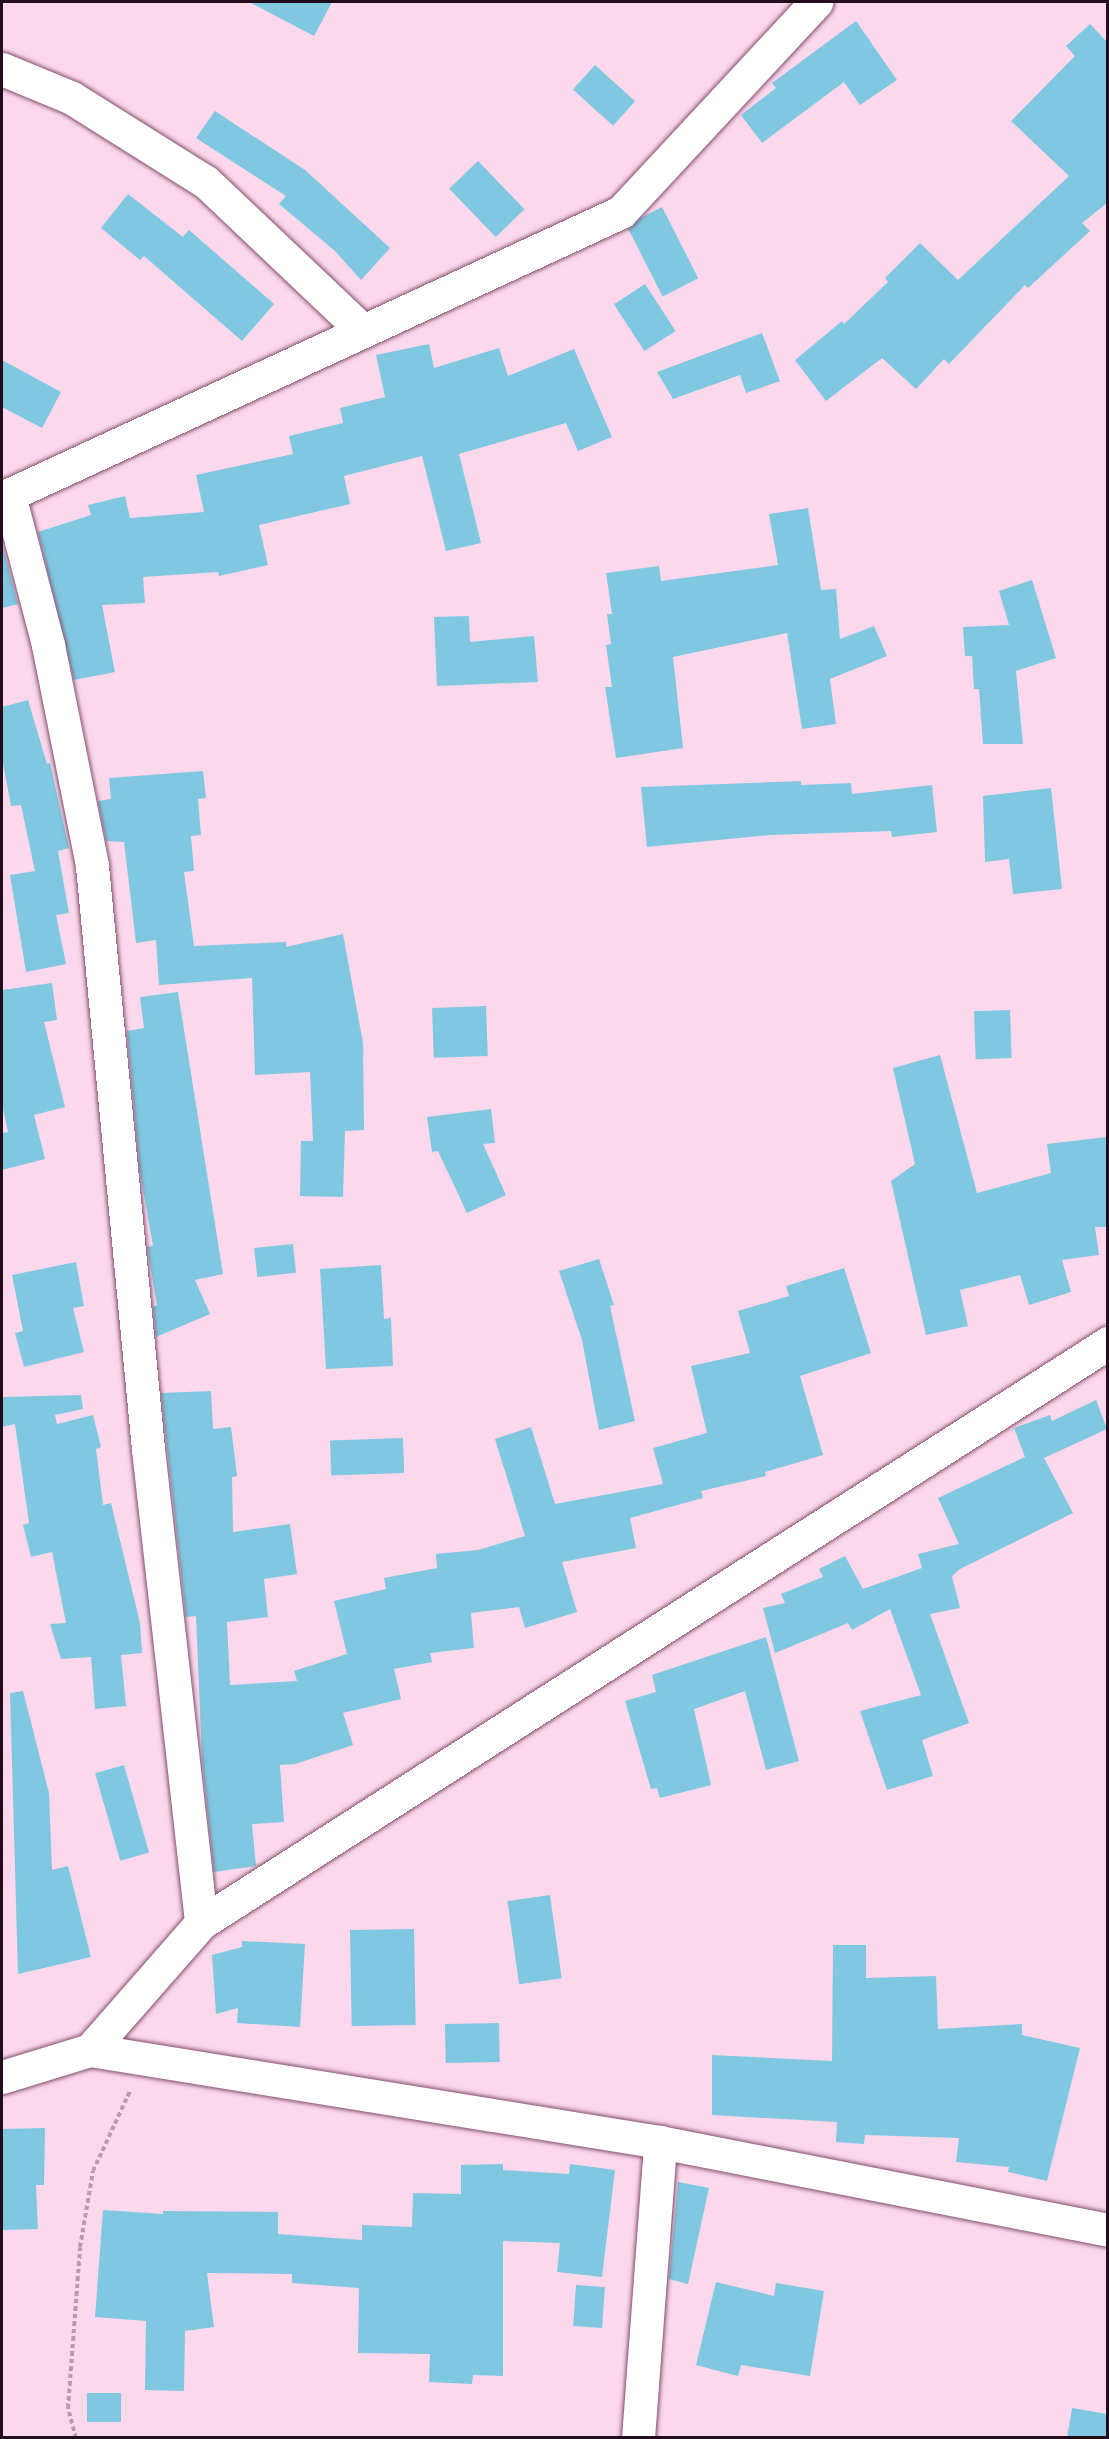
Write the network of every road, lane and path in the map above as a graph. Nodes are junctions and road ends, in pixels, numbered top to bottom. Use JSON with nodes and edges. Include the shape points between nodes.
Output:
{"nodes":[{"id":1,"x":816,"y":2,"type":"edge"},
{"id":2,"x":2,"y":69,"type":"edge"},
{"id":3,"x":363,"y":332,"type":"junction"},
{"id":4,"x":5,"y":497,"type":"edge"},
{"id":5,"x":1107,"y":1342,"type":"edge"},
{"id":6,"x":201,"y":1923,"type":"junction"},
{"id":7,"x":90,"y":2050,"type":"junction"},
{"id":8,"x":145,"y":2061,"type":"junction"},
{"id":9,"x":2,"y":2077,"type":"edge"},
{"id":10,"x":660,"y":2142,"type":"junction"},
{"id":11,"x":1107,"y":2230,"type":"edge"},
{"id":12,"x":76,"y":2438,"type":"edge"},
{"id":13,"x":638,"y":2438,"type":"edge"}],
"edges":[{"from":1,"to":3,"type":"street","via":[[621,212]]},
{"from":2,"to":3,"type":"street","via":[[72,98],[206,182]]},
{"from":3,"to":4,"type":"street"},
{"from":4,"to":6,"type":"street","via":[[48,645],[92,866],[148,1449]]},
{"from":5,"to":6,"type":"street"},
{"from":6,"to":7,"type":"street"},
{"from":7,"to":8,"type":"street"},
{"from":7,"to":9,"type":"street"},
{"from":8,"to":10,"type":"street"},
{"from":8,"to":12,"type":"path","via":[[93,2171],[80,2247],[68,2408]]},
{"from":10,"to":11,"type":"street"},
{"from":10,"to":13,"type":"street"}]}
